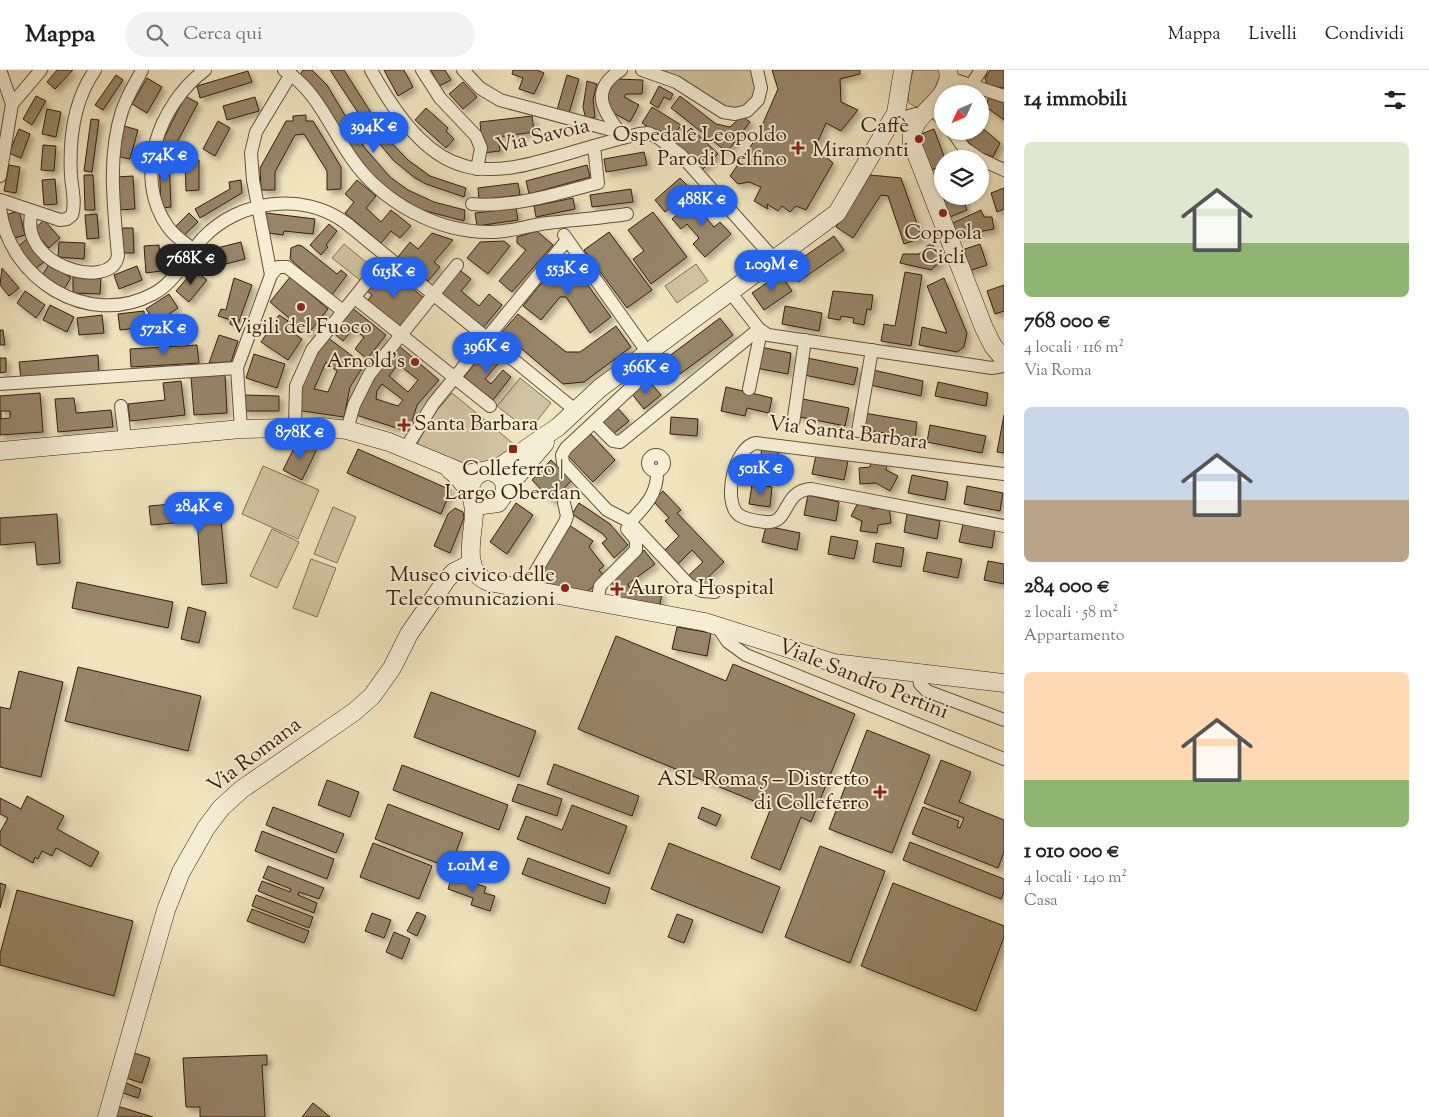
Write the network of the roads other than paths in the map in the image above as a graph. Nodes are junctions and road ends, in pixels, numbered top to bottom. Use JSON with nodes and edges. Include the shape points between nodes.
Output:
{"nodes":[{"id":1,"x":0,"y":70,"type":"edge"},
{"id":2,"x":41,"y":70,"type":"edge"},
{"id":3,"x":95,"y":70,"type":"edge"},
{"id":4,"x":142,"y":70,"type":"edge"},
{"id":5,"x":205,"y":70,"type":"edge"},
{"id":6,"x":371,"y":70,"type":"edge"},
{"id":7,"x":422,"y":70,"type":"edge"},
{"id":8,"x":463,"y":70,"type":"edge"},
{"id":9,"x":621,"y":70,"type":"edge"},
{"id":10,"x":642,"y":70,"type":"edge"},
{"id":11,"x":757,"y":70,"type":"edge"},
{"id":12,"x":903,"y":70,"type":"edge"},
{"id":13,"x":981,"y":70,"type":"edge"},
{"id":14,"x":287,"y":72,"type":"edge"},
{"id":15,"x":946,"y":84,"type":"edge"},
{"id":16,"x":972,"y":85,"type":"joint"},
{"id":17,"x":989,"y":91,"type":"edge"},
{"id":18,"x":1004,"y":96,"type":"edge"},
{"id":19,"x":898,"y":100,"type":"junction"},
{"id":20,"x":12,"y":104,"type":"junction"},
{"id":21,"x":928,"y":114,"type":"edge"},
{"id":22,"x":892,"y":121,"type":"junction"},
{"id":23,"x":621,"y":135,"type":"junction"},
{"id":24,"x":958,"y":140,"type":"edge"},
{"id":25,"x":594,"y":146,"type":"junction"},
{"id":26,"x":967,"y":150,"type":"edge"},
{"id":27,"x":989,"y":163,"type":"edge"},
{"id":28,"x":477,"y":169,"type":"junction"},
{"id":29,"x":1004,"y":170,"type":"edge"},
{"id":30,"x":0,"y":176,"type":"edge"},
{"id":31,"x":0,"y":200,"type":"edge"},
{"id":32,"x":472,"y":204,"type":"dead end"},
{"id":33,"x":257,"y":207,"type":"junction"},
{"id":34,"x":0,"y":208,"type":"edge"},
{"id":35,"x":32,"y":211,"type":"junction"},
{"id":36,"x":627,"y":214,"type":"dead end"},
{"id":37,"x":555,"y":224,"type":"junction"},
{"id":38,"x":568,"y":240,"type":"junction"},
{"id":39,"x":194,"y":250,"type":"junction"},
{"id":40,"x":387,"y":257,"type":"junction"},
{"id":41,"x":774,"y":259,"type":"junction"},
{"id":42,"x":457,"y":265,"type":"dead end"},
{"id":43,"x":271,"y":276,"type":"junction"},
{"id":44,"x":730,"y":292,"type":"junction"},
{"id":45,"x":432,"y":294,"type":"junction"},
{"id":46,"x":355,"y":298,"type":"junction"},
{"id":47,"x":343,"y":311,"type":"junction"},
{"id":48,"x":760,"y":330,"type":"junction"},
{"id":49,"x":401,"y":334,"type":"junction"},
{"id":50,"x":485,"y":338,"type":"junction"},
{"id":51,"x":805,"y":340,"type":"junction"},
{"id":52,"x":872,"y":350,"type":"junction"},
{"id":53,"x":648,"y":353,"type":"junction"},
{"id":54,"x":1004,"y":359,"type":"edge"},
{"id":55,"x":1004,"y":366,"type":"edge"},
{"id":56,"x":237,"y":368,"type":"junction"},
{"id":57,"x":454,"y":377,"type":"junction"},
{"id":58,"x":636,"y":383,"type":"dead end"},
{"id":59,"x":0,"y":384,"type":"edge"},
{"id":60,"x":749,"y":389,"type":"dead end"},
{"id":61,"x":121,"y":406,"type":"dead end"},
{"id":62,"x":490,"y":406,"type":"dead end"},
{"id":63,"x":575,"y":410,"type":"junction"},
{"id":64,"x":594,"y":422,"type":"junction"},
{"id":65,"x":793,"y":424,"type":"dead end"},
{"id":66,"x":295,"y":426,"type":"junction"},
{"id":67,"x":558,"y":426,"type":"junction"},
{"id":68,"x":241,"y":429,"type":"junction"},
{"id":69,"x":347,"y":430,"type":"junction"},
{"id":70,"x":858,"y":430,"type":"dead end"},
{"id":71,"x":125,"y":439,"type":"junction"},
{"id":72,"x":406,"y":448,"type":"junction"},
{"id":73,"x":0,"y":451,"type":"edge"},
{"id":74,"x":439,"y":462,"type":"junction"},
{"id":75,"x":657,"y":471,"type":"dead end"},
{"id":76,"x":485,"y":472,"type":"junction"},
{"id":77,"x":1004,"y":474,"type":"edge"},
{"id":78,"x":472,"y":495,"type":"junction"},
{"id":79,"x":502,"y":497,"type":"junction"},
{"id":80,"x":564,"y":503,"type":"dead end"},
{"id":81,"x":608,"y":510,"type":"junction"},
{"id":82,"x":630,"y":522,"type":"junction"},
{"id":83,"x":1004,"y":526,"type":"edge"},
{"id":84,"x":471,"y":556,"type":"junction"},
{"id":85,"x":534,"y":592,"type":"junction"},
{"id":86,"x":715,"y":592,"type":"dead end"},
{"id":87,"x":597,"y":603,"type":"junction"},
{"id":88,"x":717,"y":626,"type":"junction"},
{"id":89,"x":918,"y":673,"type":"junction"},
{"id":90,"x":1004,"y":683,"type":"edge"},
{"id":91,"x":1004,"y":720,"type":"edge"},
{"id":92,"x":1004,"y":758,"type":"edge"},
{"id":93,"x":108,"y":1117,"type":"edge"}],
"edges":[{"from":1,"to":20,"type":"street"},
{"from":2,"to":20,"type":"street"},
{"from":3,"to":35,"type":"street","via":[[74,122],[71,162],[73,212],[63,220]]},
{"from":4,"to":35,"type":"street","via":[[122,110],[115,138],[112,171],[118,258],[111,267],[84,273],[57,263],[32,237],[29,224]]},
{"from":5,"to":39,"type":"street","via":[[181,93],[168,114],[156,144],[151,173],[154,198],[165,223]]},
{"from":6,"to":28,"type":"street","name":"Via Savoia","via":[[399,118],[421,141],[446,159]]},
{"from":7,"to":28,"type":"street","via":[[440,98],[476,136],[480,148]]},
{"from":8,"to":23,"type":"street","via":[[496,98]]},
{"from":9,"to":23,"type":"street","via":[[608,82],[601,100]]},
{"from":10,"to":11,"type":"street","via":[[676,82],[723,112],[735,114],[750,109],[758,100],[761,88]]},
{"from":12,"to":19,"type":"main road"},
{"from":13,"to":16,"type":"street"},
{"from":14,"to":33,"type":"street","via":[[256,132],[252,171]]},
{"from":14,"to":37,"type":"street","via":[[313,96],[362,172],[408,210],[445,225],[480,232]]},
{"from":15,"to":16,"type":"street"},
{"from":15,"to":21,"type":"main road"},
{"from":17,"to":18,"type":"street"},
{"from":19,"to":21,"type":"main road","via":[[905,110]]},
{"from":19,"to":22,"type":"main road"},
{"from":20,"to":30,"type":"street"},
{"from":21,"to":22,"type":"street"},
{"from":21,"to":54,"type":"main road","via":[[912,129],[913,146],[987,334]]},
{"from":22,"to":41,"type":"main road","via":[[837,213]]},
{"from":23,"to":25,"type":"street","name":"Via Savoia"},
{"from":23,"to":41,"type":"street","name":"Via Savoia","via":[[648,133],[673,148]]},
{"from":24,"to":26,"type":"street"},
{"from":25,"to":28,"type":"street","name":"Via Savoia","via":[[514,168]]},
{"from":25,"to":32,"type":"street","via":[[598,183],[539,198]]},
{"from":27,"to":29,"type":"street"},
{"from":31,"to":35,"type":"street"},
{"from":33,"to":39,"type":"street","via":[[224,221]]},
{"from":33,"to":40,"type":"street","via":[[288,204],[323,210],[339,218]]},
{"from":33,"to":43,"type":"street"},
{"from":34,"to":39,"type":"street","via":[[9,241],[23,265],[53,290],[83,303],[115,305],[148,296],[173,278]]},
{"from":36,"to":37,"type":"street"},
{"from":37,"to":38,"type":"street"},
{"from":38,"to":50,"type":"street"},
{"from":38,"to":53,"type":"street"},
{"from":40,"to":45,"type":"street"},
{"from":40,"to":46,"type":"street"},
{"from":41,"to":44,"type":"main road"},
{"from":42,"to":45,"type":"street"},
{"from":43,"to":47,"type":"street","via":[[278,267],[287,267]]},
{"from":43,"to":56,"type":"street"},
{"from":44,"to":48,"type":"street"},
{"from":44,"to":53,"type":"main road"},
{"from":45,"to":49,"type":"street"},
{"from":45,"to":50,"type":"street"},
{"from":46,"to":47,"type":"street"},
{"from":46,"to":49,"type":"street"},
{"from":47,"to":66,"type":"street","via":[[312,350],[298,378],[294,399]]},
{"from":48,"to":51,"type":"street","via":[[768,335]]},
{"from":48,"to":60,"type":"street"},
{"from":48,"to":64,"type":"street","via":[[623,440],[613,440]]},
{"from":49,"to":57,"type":"street"},
{"from":49,"to":69,"type":"street","via":[[366,381]]},
{"from":50,"to":57,"type":"street"},
{"from":50,"to":63,"type":"street"},
{"from":51,"to":52,"type":"street"},
{"from":51,"to":65,"type":"street"},
{"from":52,"to":55,"type":"street","via":[[992,368]]},
{"from":52,"to":70,"type":"street"},
{"from":53,"to":63,"type":"main road"},
{"from":56,"to":59,"type":"street"},
{"from":56,"to":68,"type":"street"},
{"from":57,"to":62,"type":"street"},
{"from":57,"to":72,"type":"street","via":[[429,409]]},
{"from":58,"to":64,"type":"street"},
{"from":61,"to":71,"type":"street"},
{"from":63,"to":67,"type":"main road"},
{"from":64,"to":81,"type":"street","via":[[564,451],[563,463]]},
{"from":66,"to":68,"type":"main road"},
{"from":66,"to":69,"type":"main road"},
{"from":67,"to":76,"type":"main road","via":[[506,464]]},
{"from":67,"to":79,"type":"main road"},
{"from":68,"to":71,"type":"main road"},
{"from":69,"to":72,"type":"main road"},
{"from":71,"to":73,"type":"main road"},
{"from":72,"to":74,"type":"main road"},
{"from":74,"to":76,"type":"main road","via":[[466,474]]},
{"from":74,"to":78,"type":"main road","via":[[460,477]]},
{"from":75,"to":82,"type":"street","via":[[653,494]]},
{"from":76,"to":78,"type":"main road","via":[[473,480]]},
{"from":76,"to":79,"type":"main road","via":[[492,472],[504,481]]},
{"from":77,"to":83,"type":"street","name":"Via Santa Barbara","via":[[756,443],[748,445],[740,456],[731,498],[738,514],[768,522],[783,515],[792,496],[811,489]]},
{"from":78,"to":79,"type":"main road","via":[[483,505]]},
{"from":78,"to":84,"type":"main road"},
{"from":79,"to":84,"type":"main road","via":[[477,533]]},
{"from":80,"to":85,"type":"street","via":[[565,522],[533,576]]},
{"from":81,"to":82,"type":"street"},
{"from":81,"to":87,"type":"street","via":[[638,543],[636,550],[600,586]]},
{"from":82,"to":86,"type":"street","via":[[689,585]]},
{"from":84,"to":85,"type":"main road","via":[[478,575],[486,581]]},
{"from":84,"to":93,"type":"main road","name":"Via Romana","via":[[447,579],[409,634],[387,676],[368,700],[242,789],[221,808],[206,828],[181,872],[168,904]]},
{"from":85,"to":87,"type":"main road"},
{"from":87,"to":88,"type":"main road"},
{"from":88,"to":89,"type":"main road","via":[[827,662]]},
{"from":88,"to":92,"type":"street","name":"Viale Sandro Pertini","via":[[728,642],[746,655]]},
{"from":89,"to":90,"type":"main road"},
{"from":89,"to":91,"type":"street","name":"Viale Sandro Pertini","via":[[920,684],[927,691]]}]}
